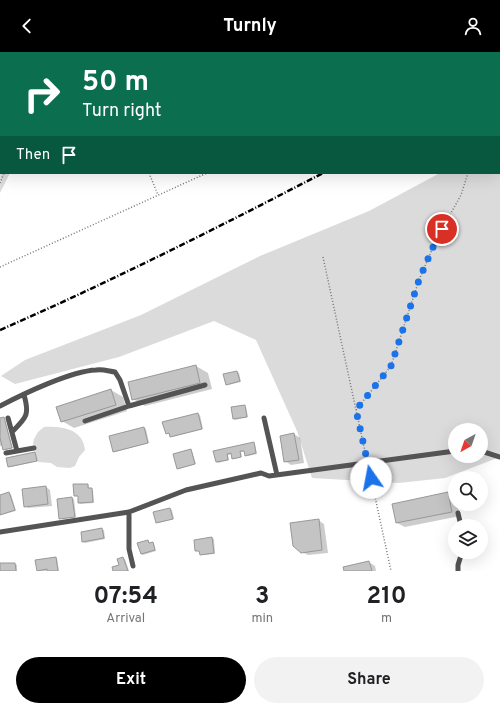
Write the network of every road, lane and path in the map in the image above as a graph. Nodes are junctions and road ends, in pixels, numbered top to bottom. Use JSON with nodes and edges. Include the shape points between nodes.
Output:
{"nodes":[{"id":1,"x":149,"y":174,"type":"edge"},
{"id":2,"x":206,"y":174,"type":"edge"},
{"id":3,"x":468,"y":174,"type":"edge"},
{"id":4,"x":158,"y":195,"type":"junction"},
{"id":5,"x":323,"y":257,"type":"dead end"},
{"id":6,"x":0,"y":267,"type":"edge"},
{"id":7,"x":206,"y":385,"type":"dead end"},
{"id":8,"x":24,"y":395,"type":"junction"},
{"id":9,"x":0,"y":406,"type":"edge"},
{"id":10,"x":128,"y":406,"type":"junction"},
{"id":11,"x":356,"y":410,"type":"junction"},
{"id":12,"x":8,"y":418,"type":"dead end"},
{"id":13,"x":264,"y":418,"type":"dead end"},
{"id":14,"x":85,"y":421,"type":"dead end"},
{"id":15,"x":12,"y":432,"type":"junction"},
{"id":16,"x":34,"y":448,"type":"dead end"},
{"id":17,"x":17,"y":451,"type":"junction"},
{"id":18,"x":6,"y":453,"type":"dead end"},
{"id":19,"x":448,"y":453,"type":"edge"},
{"id":20,"x":488,"y":453,"type":"edge"},
{"id":21,"x":500,"y":457,"type":"edge"},
{"id":22,"x":368,"y":463,"type":"junction"},
{"id":23,"x":277,"y":475,"type":"junction"},
{"id":24,"x":129,"y":512,"type":"junction"},
{"id":25,"x":458,"y":513,"type":"dead end"},
{"id":26,"x":459,"y":519,"type":"edge"},
{"id":27,"x":0,"y":532,"type":"edge"},
{"id":28,"x":460,"y":559,"type":"edge"},
{"id":29,"x":133,"y":566,"type":"dead end"},
{"id":30,"x":391,"y":571,"type":"edge"},
{"id":31,"x":458,"y":571,"type":"edge"}],
"edges":[{"from":1,"to":4,"type":"path"},
{"from":2,"to":4,"type":"path"},
{"from":3,"to":11,"type":"path","via":[[461,195],[436,240],[419,280],[391,366]]},
{"from":4,"to":6,"type":"path"},
{"from":5,"to":11,"type":"path"},
{"from":7,"to":10,"type":"lane"},
{"from":8,"to":9,"type":"lane"},
{"from":8,"to":10,"type":"lane","via":[[67,377],[104,370],[115,372]]},
{"from":8,"to":15,"type":"lane","via":[[28,409],[26,416]]},
{"from":10,"to":14,"type":"lane"},
{"from":11,"to":22,"type":"path"},
{"from":12,"to":15,"type":"lane"},
{"from":13,"to":23,"type":"lane"},
{"from":15,"to":17,"type":"lane"},
{"from":16,"to":17,"type":"lane"},
{"from":17,"to":18,"type":"lane"},
{"from":19,"to":22,"type":"lane"},
{"from":20,"to":21,"type":"lane"},
{"from":22,"to":23,"type":"lane"},
{"from":22,"to":30,"type":"path"},
{"from":23,"to":24,"type":"lane","via":[[261,473],[186,490]]},
{"from":24,"to":27,"type":"lane"},
{"from":24,"to":29,"type":"lane","via":[[129,549]]},
{"from":25,"to":26,"type":"lane"},
{"from":28,"to":31,"type":"lane"}]}
